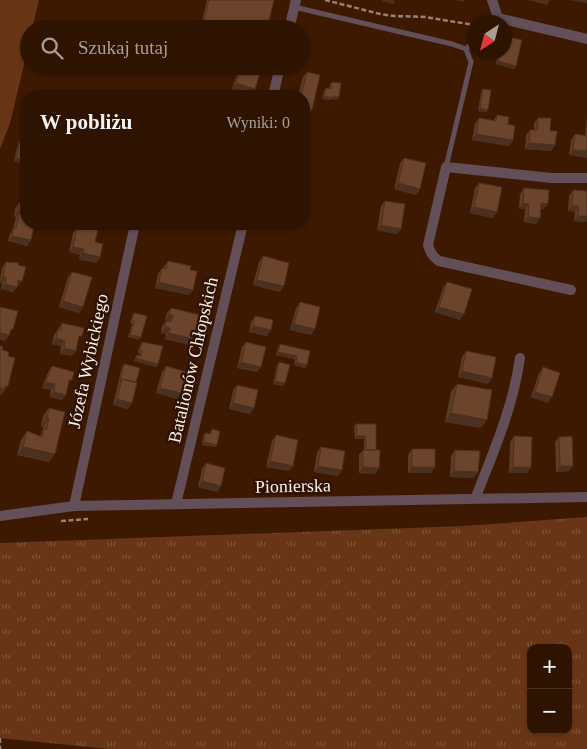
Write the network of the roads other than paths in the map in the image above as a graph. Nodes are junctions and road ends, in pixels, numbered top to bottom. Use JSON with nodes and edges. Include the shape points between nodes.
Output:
{"nodes":[{"id":1,"x":492,"y":0,"type":"edge"},
{"id":2,"x":295,"y":4,"type":"edge"},
{"id":3,"x":495,"y":15,"type":"edge"},
{"id":4,"x":291,"y":20,"type":"edge"},
{"id":5,"x":512,"y":23,"type":"edge"},
{"id":6,"x":587,"y":39,"type":"edge"},
{"id":7,"x":466,"y":49,"type":"joint"},
{"id":8,"x":278,"y":75,"type":"edge"},
{"id":9,"x":274,"y":90,"type":"edge"},
{"id":10,"x":446,"y":167,"type":"junction"},
{"id":11,"x":587,"y":178,"type":"edge"},
{"id":12,"x":134,"y":230,"type":"edge"},
{"id":13,"x":241,"y":230,"type":"edge"},
{"id":14,"x":570,"y":290,"type":"dead end"},
{"id":15,"x":520,"y":358,"type":"dead end"},
{"id":16,"x":587,"y":497,"type":"edge"},
{"id":17,"x":475,"y":499,"type":"junction"},
{"id":18,"x":176,"y":504,"type":"junction"},
{"id":19,"x":74,"y":506,"type":"junction"},
{"id":20,"x":0,"y":516,"type":"edge"}],
"edges":[{"from":1,"to":3,"type":"street"},
{"from":2,"to":4,"type":"street"},
{"from":2,"to":7,"type":"lane"},
{"from":5,"to":6,"type":"street"},
{"from":7,"to":10,"type":"lane","via":[[471,62]]},
{"from":8,"to":9,"type":"street"},
{"from":10,"to":11,"type":"street","via":[[552,178]]},
{"from":10,"to":14,"type":"street","via":[[428,245],[433,257]]},
{"from":12,"to":19,"type":"street","name":"Józefa Wybickiego"},
{"from":13,"to":18,"type":"street","name":"Batalionów Chłopskich"},
{"from":15,"to":17,"type":"street","via":[[505,423]]},
{"from":16,"to":17,"type":"street","name":"Pionierska"},
{"from":17,"to":18,"type":"street","name":"Pionierska"},
{"from":18,"to":19,"type":"street","name":"Pionierska"},
{"from":19,"to":20,"type":"street","name":"Pionierska"}]}
